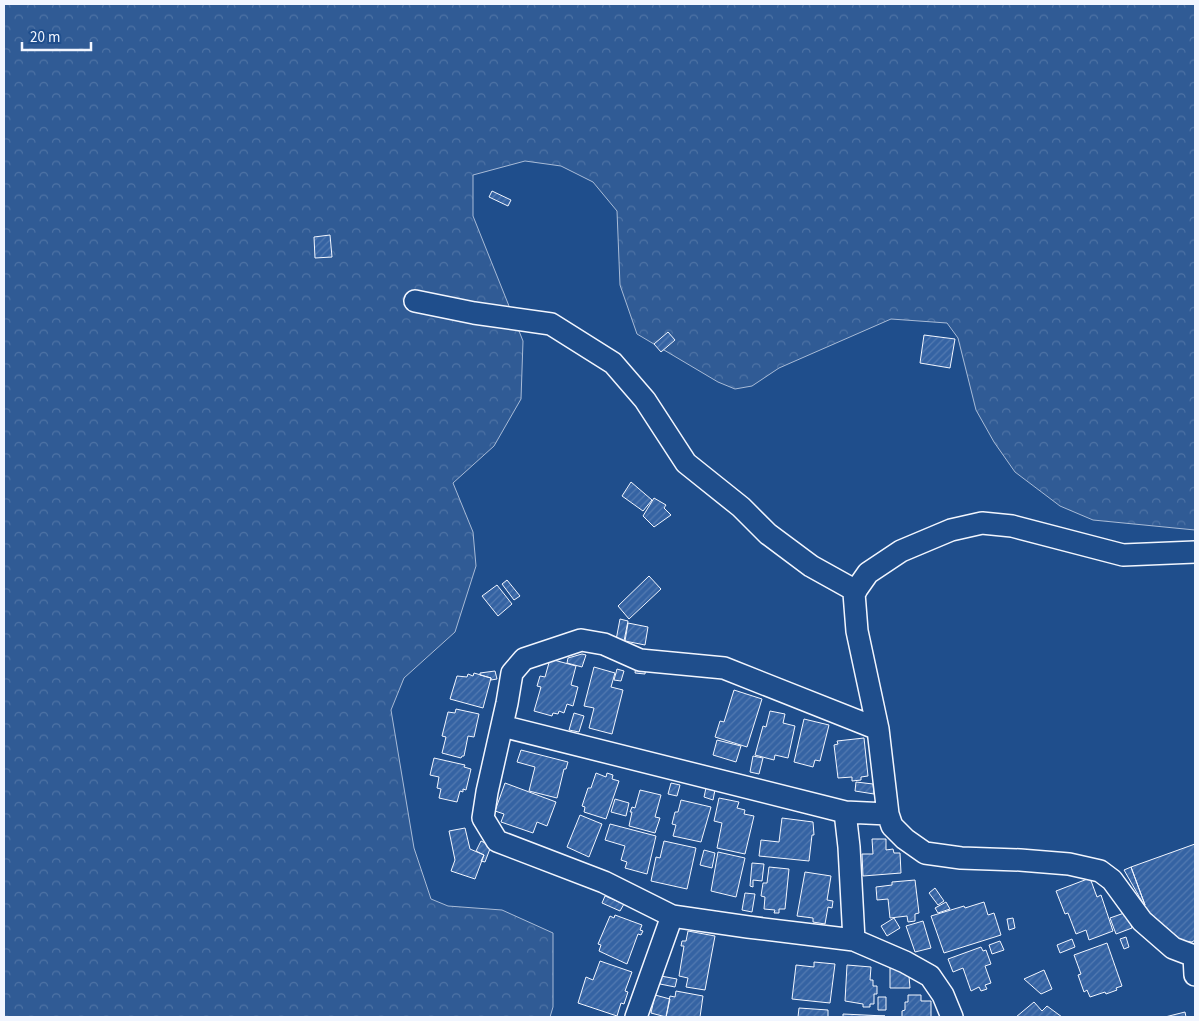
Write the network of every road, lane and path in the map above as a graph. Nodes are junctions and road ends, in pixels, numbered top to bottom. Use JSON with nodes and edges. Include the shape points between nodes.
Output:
{"nodes":[{"id":1,"x":415,"y":301,"type":"dead end"},
{"id":2,"x":1195,"y":552,"type":"edge"},
{"id":3,"x":856,"y":591,"type":"junction"},
{"id":4,"x":502,"y":726,"type":"junction"},
{"id":5,"x":878,"y":729,"type":"junction"},
{"id":6,"x":845,"y":812,"type":"junction"},
{"id":7,"x":888,"y":814,"type":"junction"},
{"id":8,"x":672,"y":916,"type":"junction"},
{"id":9,"x":854,"y":940,"type":"junction"},
{"id":10,"x":1195,"y":962,"type":"edge"},
{"id":11,"x":636,"y":1017,"type":"edge"},
{"id":12,"x":952,"y":1017,"type":"edge"}],
"edges":[{"from":1,"to":3,"type":"street","via":[[551,324],[613,363],[644,400],[686,463],[776,540],[812,566]]},
{"from":2,"to":3,"type":"street","via":[[1122,555],[1012,526],[982,523],[951,530],[901,551],[868,573]]},
{"from":3,"to":5,"type":"street","via":[[857,631]]},
{"from":4,"to":5,"type":"street","via":[[512,673],[524,659],[581,640],[604,644],[640,660],[724,668]]},
{"from":4,"to":6,"type":"street"},
{"from":4,"to":8,"type":"street","via":[[483,818],[497,840],[604,882]]},
{"from":5,"to":7,"type":"street"},
{"from":6,"to":7,"type":"street"},
{"from":6,"to":9,"type":"street"},
{"from":7,"to":10,"type":"street","via":[[892,826],[926,853],[1069,864],[1100,871],[1112,880],[1142,921]]},
{"from":8,"to":9,"type":"street"},
{"from":8,"to":11,"type":"street"},
{"from":9,"to":12,"type":"street","via":[[930,976]]}]}
